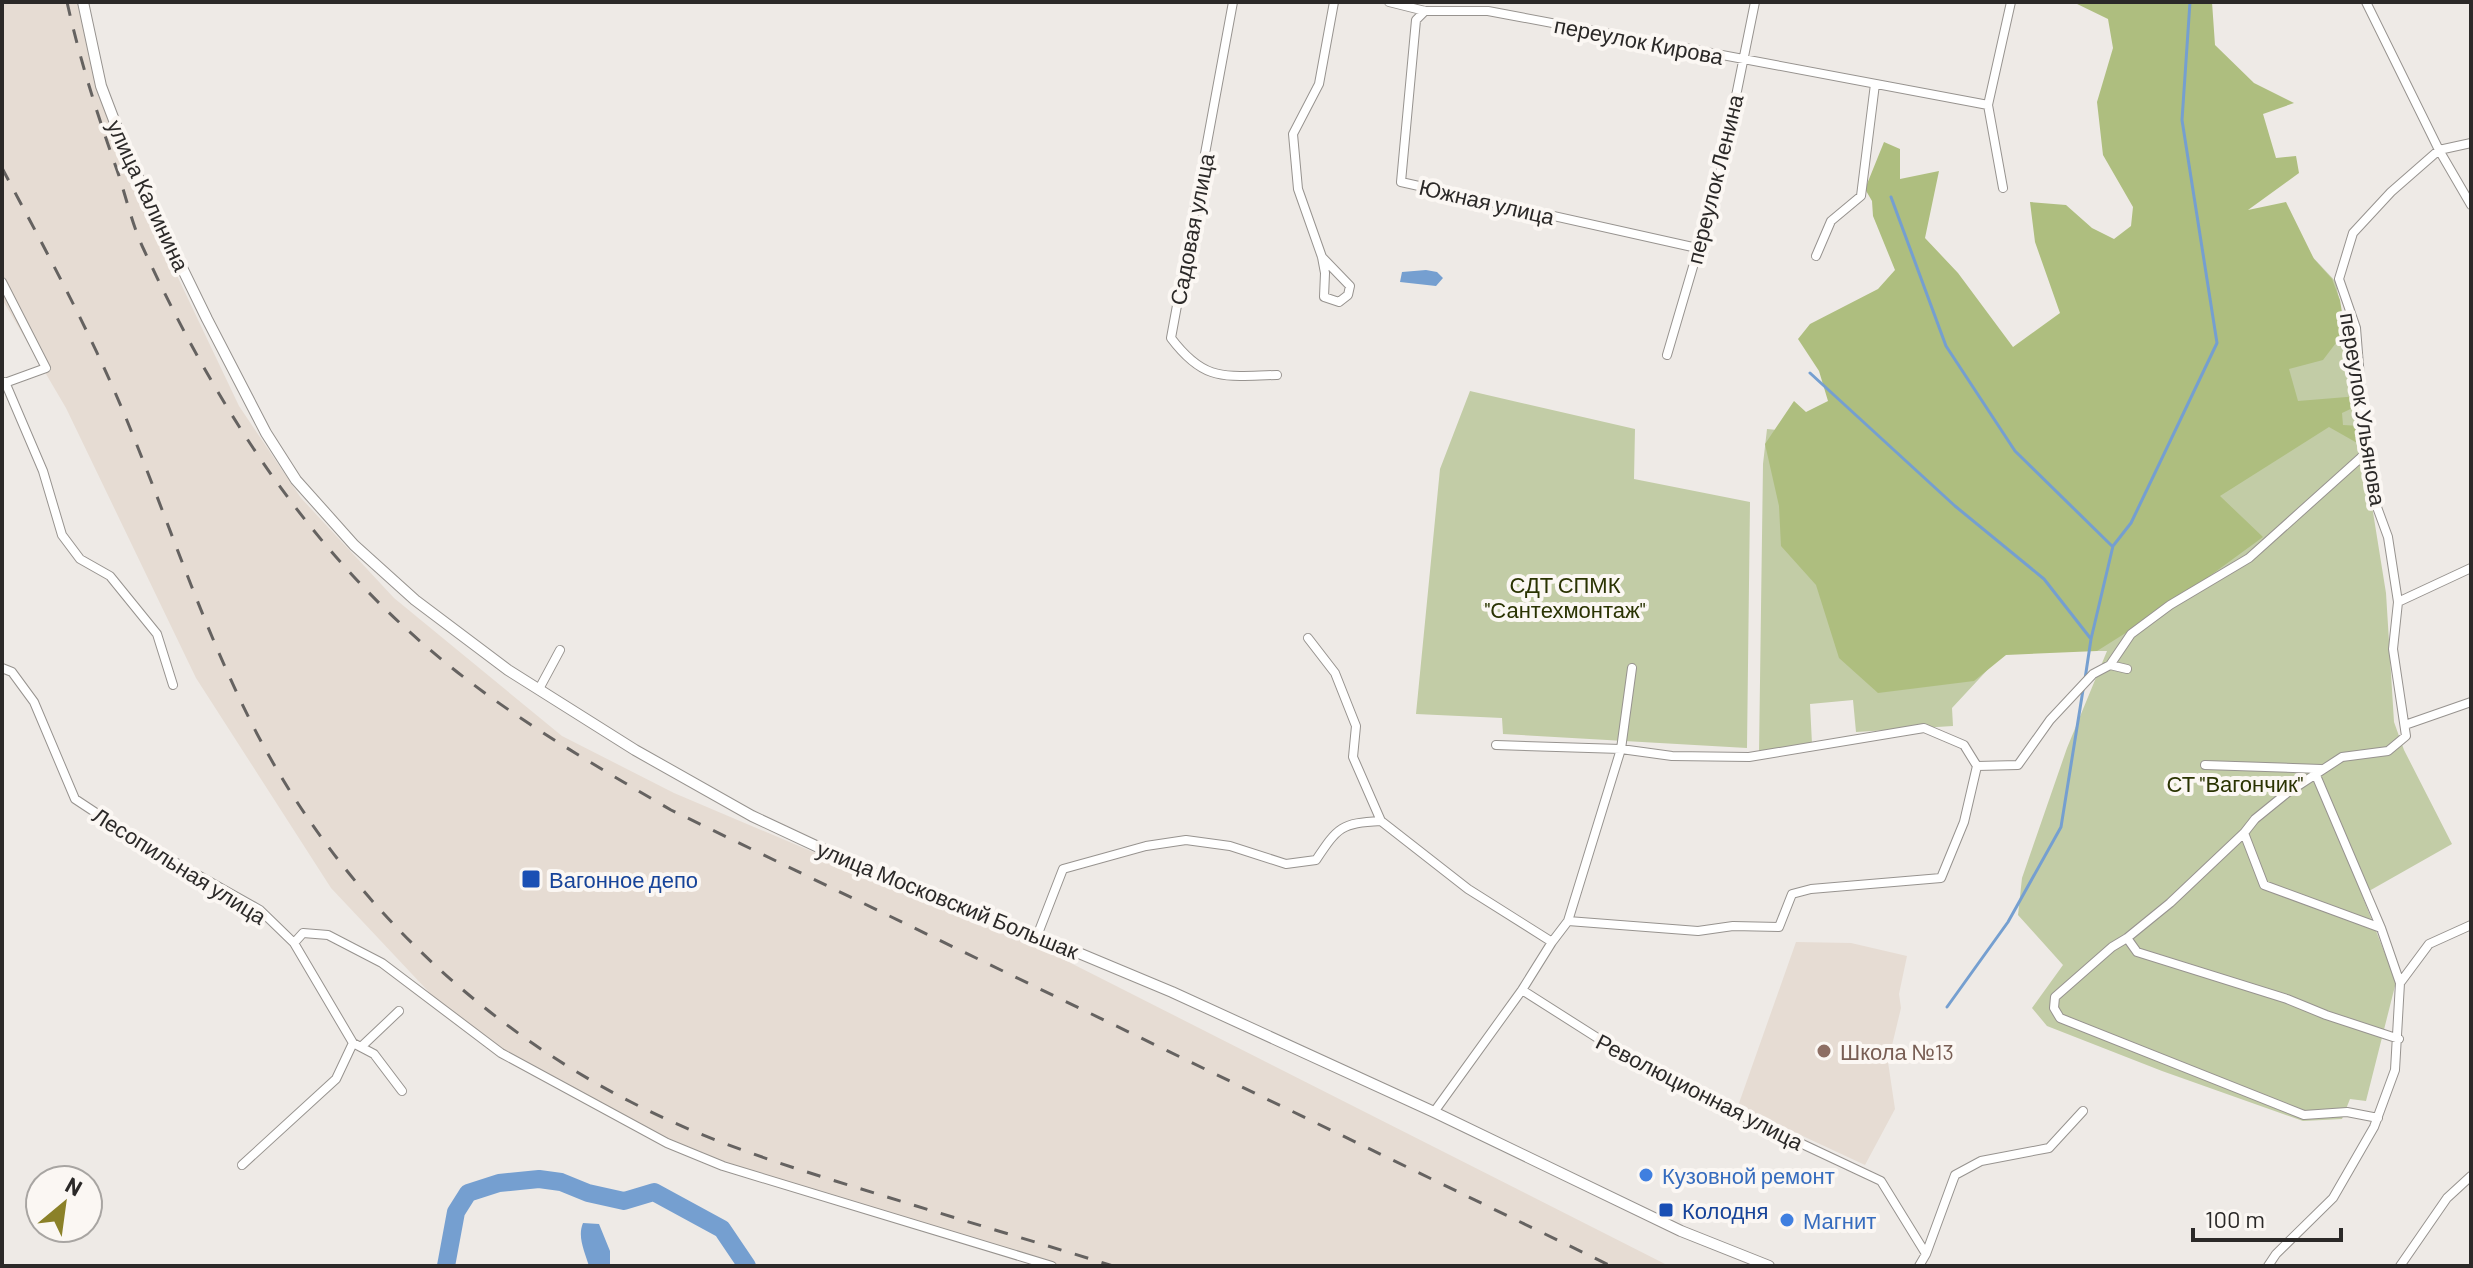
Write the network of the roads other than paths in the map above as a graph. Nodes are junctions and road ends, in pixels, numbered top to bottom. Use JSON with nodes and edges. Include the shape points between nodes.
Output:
{"nodes":[{"id":1,"x":83,"y":2,"type":"edge"},
{"id":2,"x":1233,"y":2,"type":"edge"},
{"id":3,"x":1334,"y":2,"type":"edge"},
{"id":4,"x":1389,"y":2,"type":"edge"},
{"id":5,"x":1755,"y":2,"type":"edge"},
{"id":6,"x":2011,"y":2,"type":"edge"},
{"id":7,"x":2366,"y":2,"type":"edge"},
{"id":8,"x":1409,"y":7,"type":"junction"},
{"id":9,"x":1489,"y":7,"type":"edge"},
{"id":10,"x":1425,"y":11,"type":"junction"},
{"id":11,"x":1416,"y":20,"type":"junction"},
{"id":12,"x":1744,"y":59,"type":"junction"},
{"id":13,"x":1875,"y":84,"type":"junction"},
{"id":14,"x":1988,"y":105,"type":"junction"},
{"id":15,"x":2471,"y":143,"type":"edge"},
{"id":16,"x":2439,"y":150,"type":"junction"},
{"id":17,"x":2003,"y":188,"type":"dead end"},
{"id":18,"x":2471,"y":205,"type":"edge"},
{"id":19,"x":1697,"y":248,"type":"junction"},
{"id":20,"x":1816,"y":256,"type":"dead end"},
{"id":21,"x":1322,"y":257,"type":"junction"},
{"id":22,"x":2,"y":282,"type":"edge"},
{"id":23,"x":1667,"y":355,"type":"dead end"},
{"id":24,"x":1277,"y":375,"type":"dead end"},
{"id":25,"x":239,"y":378,"type":"joint"},
{"id":26,"x":4,"y":383,"type":"edge"},
{"id":27,"x":2366,"y":453,"type":"junction"},
{"id":28,"x":2471,"y":568,"type":"edge"},
{"id":29,"x":2398,"y":602,"type":"junction"},
{"id":30,"x":1308,"y":638,"type":"dead end"},
{"id":31,"x":560,"y":650,"type":"dead end"},
{"id":32,"x":2110,"y":665,"type":"junction"},
{"id":33,"x":2,"y":668,"type":"edge"},
{"id":34,"x":1632,"y":668,"type":"dead end"},
{"id":35,"x":2127,"y":669,"type":"dead end"},
{"id":36,"x":173,"y":685,"type":"dead end"},
{"id":37,"x":539,"y":689,"type":"junction"},
{"id":38,"x":2471,"y":702,"type":"edge"},
{"id":39,"x":2405,"y":725,"type":"junction"},
{"id":40,"x":1496,"y":745,"type":"dead end"},
{"id":41,"x":1621,"y":749,"type":"junction"},
{"id":42,"x":2205,"y":765,"type":"dead end"},
{"id":43,"x":1977,"y":766,"type":"junction"},
{"id":44,"x":2319,"y":771,"type":"junction"},
{"id":45,"x":1381,"y":821,"type":"junction"},
{"id":46,"x":2244,"y":833,"type":"junction"},
{"id":47,"x":1568,"y":921,"type":"junction"},
{"id":48,"x":2471,"y":925,"type":"edge"},
{"id":49,"x":2381,"y":928,"type":"junction"},
{"id":50,"x":1037,"y":936,"type":"junction"},
{"id":51,"x":2127,"y":938,"type":"junction"},
{"id":52,"x":1552,"y":942,"type":"junction"},
{"id":53,"x":294,"y":943,"type":"junction"},
{"id":54,"x":2400,"y":983,"type":"junction"},
{"id":55,"x":1522,"y":990,"type":"junction"},
{"id":56,"x":399,"y":1011,"type":"dead end"},
{"id":57,"x":2399,"y":1039,"type":"junction"},
{"id":58,"x":357,"y":1045,"type":"junction"},
{"id":59,"x":402,"y":1091,"type":"dead end"},
{"id":60,"x":2083,"y":1111,"type":"dead end"},
{"id":61,"x":1434,"y":1112,"type":"junction"},
{"id":62,"x":2378,"y":1118,"type":"junction"},
{"id":63,"x":242,"y":1165,"type":"dead end"},
{"id":64,"x":2471,"y":1176,"type":"edge"},
{"id":65,"x":1926,"y":1254,"type":"junction"},
{"id":66,"x":1052,"y":1266,"type":"edge"},
{"id":67,"x":1769,"y":1266,"type":"edge"},
{"id":68,"x":1919,"y":1266,"type":"edge"},
{"id":69,"x":2268,"y":1266,"type":"edge"},
{"id":70,"x":2400,"y":1266,"type":"edge"}],
"edges":[{"from":1,"to":25,"type":"street","name":"улица Калинина","via":[[101,86],[128,157]]},
{"from":2,"to":24,"type":"street","name":"Садовая улица","via":[[1171,338],[1188,360],[1218,376]]},
{"from":3,"to":21,"type":"street","via":[[1319,84],[1293,134],[1298,189]]},
{"from":4,"to":8,"type":"street","name":"переулок Кирова"},
{"from":5,"to":12,"type":"street","name":"переулок Ленина"},
{"from":6,"to":14,"type":"street"},
{"from":7,"to":16,"type":"street"},
{"from":8,"to":10,"type":"street","name":"переулок Кирова"},
{"from":8,"to":11,"type":"street"},
{"from":9,"to":10,"type":"street","name":"переулок Кирова"},
{"from":9,"to":12,"type":"street","name":"переулок Кирова"},
{"from":10,"to":11,"type":"street"},
{"from":11,"to":19,"type":"street","name":"Южная улица","via":[[1401,182]]},
{"from":12,"to":13,"type":"street","name":"переулок Кирова"},
{"from":12,"to":19,"type":"street","name":"переулок Ленина","via":[[1720,175]]},
{"from":13,"to":14,"type":"street","name":"переулок Кирова"},
{"from":13,"to":20,"type":"street","via":[[1861,196],[1831,221]]},
{"from":14,"to":17,"type":"street"},
{"from":15,"to":16,"type":"street"},
{"from":16,"to":18,"type":"street"},
{"from":16,"to":27,"type":"street","name":"переулок Ульянова","via":[[2353,233],[2339,279],[2356,328]]},
{"from":19,"to":23,"type":"street","name":"переулок Ленина"},
{"from":21,"to":21,"type":"street","via":[[1324,297],[1339,302],[1350,286]]},
{"from":22,"to":26,"type":"street","via":[[46,368]]},
{"from":25,"to":37,"type":"street","name":"улица Московский Большак","via":[[296,480],[354,545],[415,600]]},
{"from":26,"to":36,"type":"street","via":[[43,471],[62,535],[80,559],[110,576],[157,634]]},
{"from":27,"to":29,"type":"street","name":"переулок Ульянова"},
{"from":27,"to":32,"type":"street","via":[[2249,558],[2131,634]]},
{"from":28,"to":29,"type":"street"},
{"from":29,"to":39,"type":"street","name":"переулок Ульянова","via":[[2393,649]]},
{"from":30,"to":45,"type":"street","via":[[1335,673],[1356,726],[1353,757]]},
{"from":31,"to":37,"type":"street"},
{"from":32,"to":35,"type":"street"},
{"from":32,"to":43,"type":"street","via":[[2093,674],[2018,765]]},
{"from":33,"to":53,"type":"street","name":"Лесопильная улица","via":[[12,672],[34,702],[75,799],[260,910]]},
{"from":34,"to":41,"type":"street"},
{"from":37,"to":50,"type":"street","name":"улица Московский Большак","via":[[752,816],[880,876]]},
{"from":38,"to":39,"type":"street"},
{"from":39,"to":44,"type":"street","via":[[2406,736],[2388,751],[2342,757]]},
{"from":40,"to":41,"type":"street"},
{"from":41,"to":43,"type":"street","via":[[1749,757],[1924,728],[1964,745]]},
{"from":41,"to":47,"type":"street"},
{"from":42,"to":44,"type":"street"},
{"from":43,"to":47,"type":"street","via":[[1964,822],[1941,878],[1792,894],[1779,927],[1698,931]]},
{"from":44,"to":46,"type":"street"},
{"from":44,"to":49,"type":"street"},
{"from":45,"to":50,"type":"street","via":[[1350,823],[1332,835],[1316,860],[1286,864],[1230,846],[1186,840],[1063,869]]},
{"from":45,"to":52,"type":"street","via":[[1468,889]]},
{"from":46,"to":49,"type":"street","via":[[2264,885]]},
{"from":46,"to":51,"type":"street"},
{"from":47,"to":52,"type":"street"},
{"from":48,"to":54,"type":"street","via":[[2429,944]]},
{"from":49,"to":54,"type":"street"},
{"from":50,"to":61,"type":"street","name":"улица Московский Большак"},
{"from":51,"to":57,"type":"street","via":[[2137,952]]},
{"from":51,"to":62,"type":"street","via":[[2055,997],[2060,1018],[2304,1115],[2347,1112]]},
{"from":52,"to":55,"type":"street"},
{"from":53,"to":58,"type":"street","name":"Лесопильная улица"},
{"from":53,"to":66,"type":"street","via":[[303,933],[328,935],[382,963],[501,1053],[667,1143],[763,1179]]},
{"from":54,"to":57,"type":"street"},
{"from":55,"to":61,"type":"street"},
{"from":55,"to":65,"type":"street","name":"Революционная улица","via":[[1631,1058],[1881,1181]]},
{"from":56,"to":58,"type":"street"},
{"from":57,"to":62,"type":"street","via":[[2395,1070]]},
{"from":58,"to":59,"type":"street","name":"Лесопильная улица","via":[[374,1054]]},
{"from":58,"to":63,"type":"street","via":[[336,1079]]},
{"from":60,"to":65,"type":"street","via":[[2049,1148],[1981,1161],[1955,1175]]},
{"from":61,"to":67,"type":"street","name":"улица Московский Большак","via":[[1681,1231]]},
{"from":62,"to":69,"type":"street","via":[[2333,1198]]},
{"from":64,"to":70,"type":"street","via":[[2447,1198]]},
{"from":65,"to":68,"type":"street"}]}
